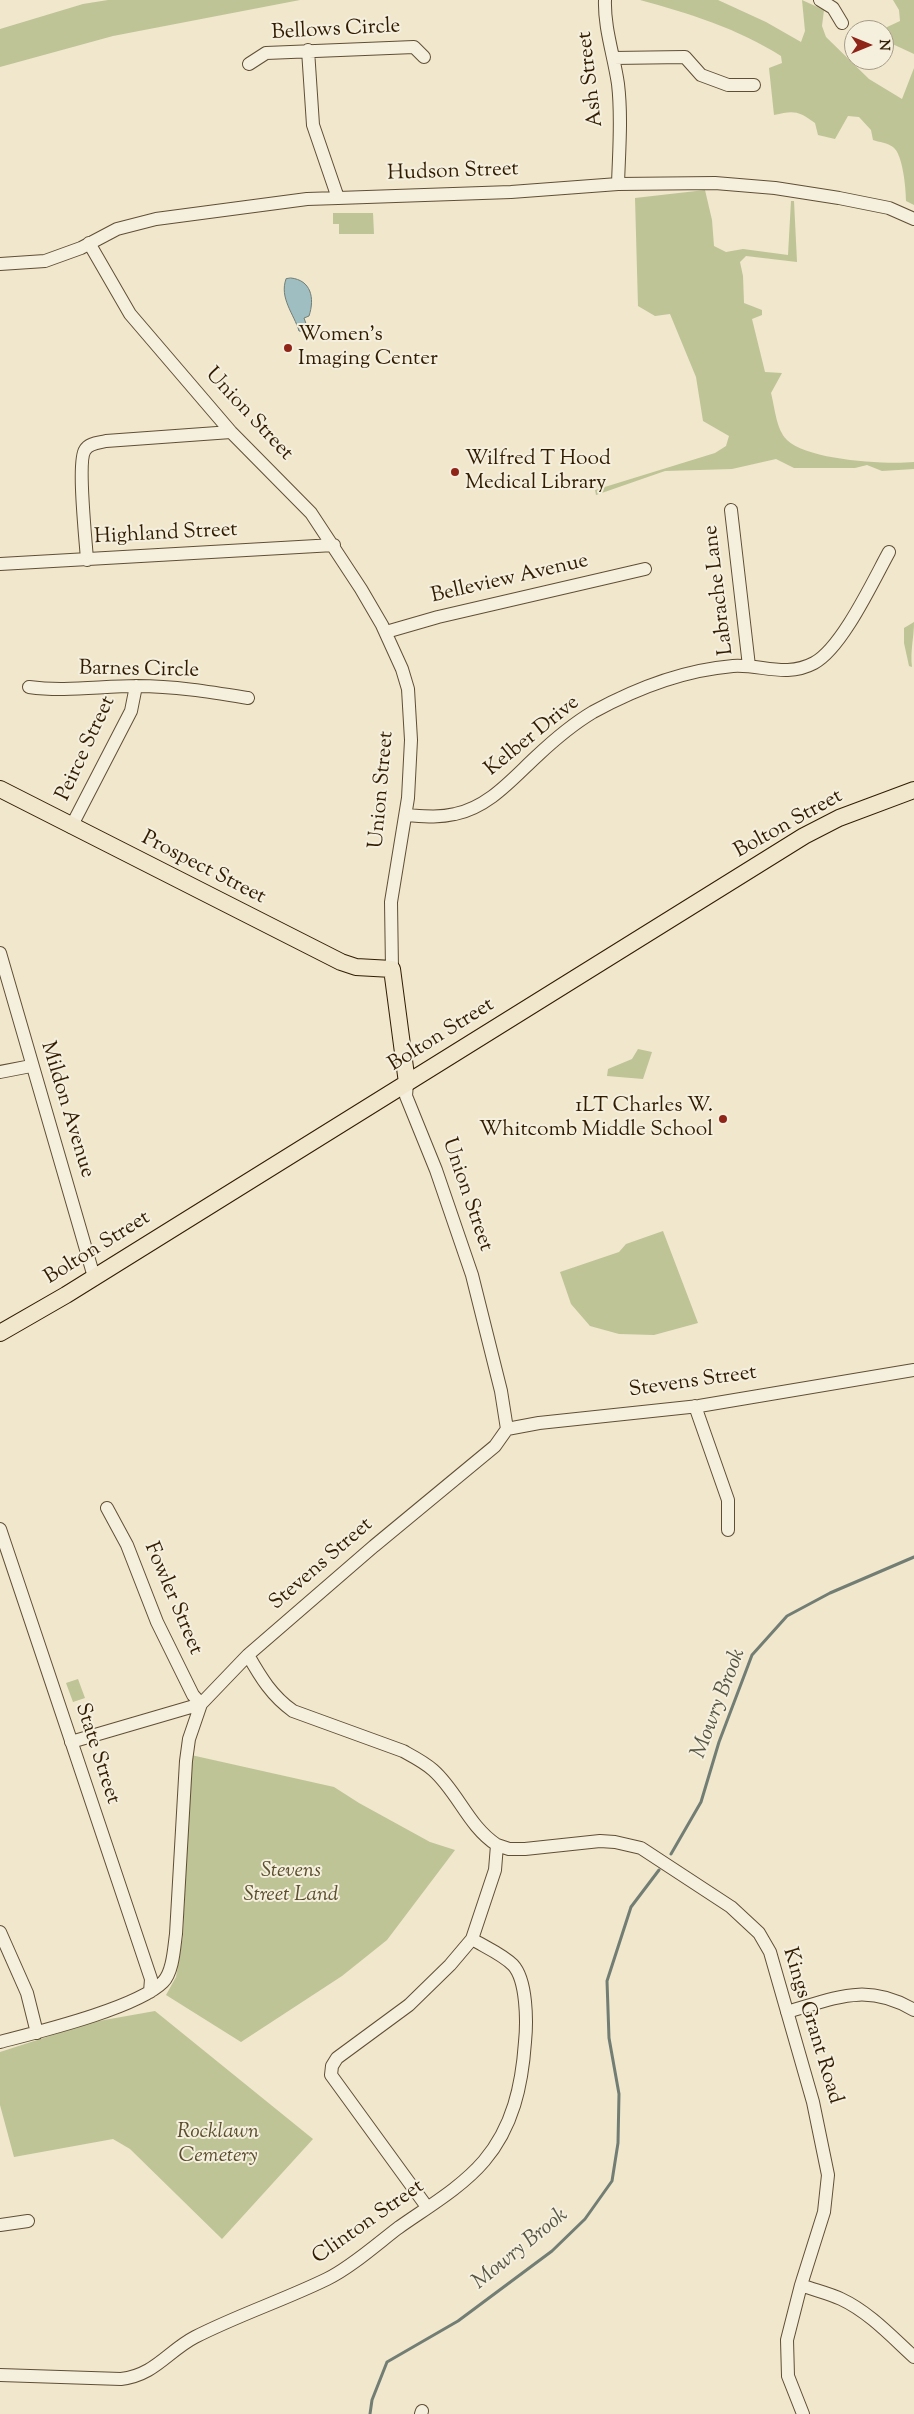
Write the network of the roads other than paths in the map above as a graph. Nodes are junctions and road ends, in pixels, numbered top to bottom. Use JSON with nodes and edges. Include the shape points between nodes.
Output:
{"nodes":[{"id":1,"x":605,"y":0,"type":"edge"},
{"id":2,"x":820,"y":0,"type":"edge"},
{"id":3,"x":842,"y":22,"type":"dead end"},
{"id":4,"x":308,"y":50,"type":"junction"},
{"id":5,"x":424,"y":57,"type":"dead end"},
{"id":6,"x":613,"y":58,"type":"junction"},
{"id":7,"x":249,"y":64,"type":"dead end"},
{"id":8,"x":754,"y":85,"type":"dead end"},
{"id":9,"x":618,"y":184,"type":"junction"},
{"id":10,"x":338,"y":198,"type":"junction"},
{"id":11,"x":914,"y":218,"type":"edge"},
{"id":12,"x":89,"y":243,"type":"junction"},
{"id":13,"x":0,"y":264,"type":"edge"},
{"id":14,"x":231,"y":432,"type":"junction"},
{"id":15,"x":730,"y":510,"type":"dead end"},
{"id":16,"x":334,"y":545,"type":"junction"},
{"id":17,"x":890,"y":552,"type":"dead end"},
{"id":18,"x":87,"y":560,"type":"junction"},
{"id":19,"x":0,"y":564,"type":"edge"},
{"id":20,"x":645,"y":569,"type":"dead end"},
{"id":21,"x":386,"y":632,"type":"junction"},
{"id":22,"x":749,"y":666,"type":"junction"},
{"id":23,"x":136,"y":686,"type":"junction"},
{"id":24,"x":29,"y":687,"type":"dead end"},
{"id":25,"x":248,"y":698,"type":"dead end"},
{"id":26,"x":0,"y":789,"type":"edge"},
{"id":27,"x":914,"y":790,"type":"edge"},
{"id":28,"x":406,"y":815,"type":"junction"},
{"id":29,"x":71,"y":827,"type":"junction"},
{"id":30,"x":0,"y":953,"type":"edge"},
{"id":31,"x":392,"y":970,"type":"junction"},
{"id":32,"x":31,"y":1066,"type":"junction"},
{"id":33,"x":0,"y":1072,"type":"edge"},
{"id":34,"x":407,"y":1082,"type":"junction"},
{"id":35,"x":94,"y":1277,"type":"junction"},
{"id":36,"x":0,"y":1333,"type":"edge"},
{"id":37,"x":914,"y":1370,"type":"edge"},
{"id":38,"x":696,"y":1406,"type":"junction"},
{"id":39,"x":507,"y":1429,"type":"junction"},
{"id":40,"x":107,"y":1508,"type":"dead end"},
{"id":41,"x":0,"y":1529,"type":"edge"},
{"id":42,"x":728,"y":1530,"type":"dead end"},
{"id":43,"x":248,"y":1656,"type":"junction"},
{"id":44,"x":201,"y":1704,"type":"junction"},
{"id":45,"x":71,"y":1742,"type":"junction"},
{"id":46,"x":497,"y":1845,"type":"junction"},
{"id":47,"x":0,"y":1932,"type":"edge"},
{"id":48,"x":472,"y":1939,"type":"junction"},
{"id":49,"x":150,"y":1992,"type":"junction"},
{"id":50,"x":914,"y":2010,"type":"edge"},
{"id":51,"x":787,"y":2012,"type":"junction"},
{"id":52,"x":37,"y":2032,"type":"junction"},
{"id":53,"x":0,"y":2042,"type":"edge"},
{"id":54,"x":427,"y":2207,"type":"junction"},
{"id":55,"x":28,"y":2221,"type":"dead end"},
{"id":56,"x":0,"y":2225,"type":"edge"},
{"id":57,"x":801,"y":2285,"type":"junction"},
{"id":58,"x":914,"y":2358,"type":"edge"},
{"id":59,"x":0,"y":2375,"type":"edge"},
{"id":60,"x":803,"y":2414,"type":"edge"}],
"edges":[{"from":1,"to":6,"type":"street","name":"Ash Street"},
{"from":2,"to":3,"type":"street","via":[[833,8]]},
{"from":4,"to":5,"type":"street","name":"Bellows Circle","via":[[414,47]]},
{"from":4,"to":7,"type":"street","name":"Bellows Circle","via":[[266,53]]},
{"from":4,"to":10,"type":"street","via":[[313,126]]},
{"from":6,"to":8,"type":"street","via":[[685,57],[702,76],[728,85]]},
{"from":6,"to":9,"type":"street","name":"Ash Street","via":[[619,109]]},
{"from":9,"to":10,"type":"street","name":"Hudson Street"},
{"from":9,"to":11,"type":"street","name":"Hudson Street","via":[[715,183],[775,188],[873,204]]},
{"from":10,"to":12,"type":"street","name":"Hudson Street","via":[[307,199],[156,219],[117,230]]},
{"from":12,"to":13,"type":"street","name":"Hudson Street","via":[[45,261]]},
{"from":12,"to":14,"type":"street","name":"Union Street","via":[[130,314]]},
{"from":14,"to":16,"type":"street","name":"Union Street","via":[[311,513]]},
{"from":14,"to":18,"type":"street","via":[[106,441],[85,448],[82,473]]},
{"from":15,"to":22,"type":"street","name":"Labrache Lane"},
{"from":16,"to":18,"type":"street","name":"Highland Street"},
{"from":16,"to":21,"type":"street","name":"Union Street"},
{"from":17,"to":22,"type":"street","name":"Kelber Drive","via":[[846,627],[824,656],[814,663],[788,671]]},
{"from":18,"to":19,"type":"street","name":"Highland Street"},
{"from":20,"to":21,"type":"street","name":"Belleview Avenue"},
{"from":21,"to":28,"type":"street","name":"Union Street","via":[[408,689],[411,740]]},
{"from":22,"to":28,"type":"street","name":"Kelber Drive","via":[[692,672],[620,700],[574,725],[493,796],[455,814]]},
{"from":23,"to":24,"type":"street","name":"Barnes Circle","via":[[52,690]]},
{"from":23,"to":25,"type":"street","name":"Barnes Circle","via":[[180,687]]},
{"from":23,"to":29,"type":"street","name":"Peirce Street","via":[[131,711]]},
{"from":26,"to":29,"type":"main road","name":"Prospect Street"},
{"from":27,"to":34,"type":"main road","name":"Bolton Street","via":[[839,818],[804,836]]},
{"from":28,"to":31,"type":"street","name":"Union Street","via":[[391,902]]},
{"from":29,"to":31,"type":"main road","name":"Prospect Street","via":[[340,962]]},
{"from":30,"to":32,"type":"street","name":"Mildon Avenue"},
{"from":31,"to":34,"type":"main road","name":"Union Street"},
{"from":32,"to":33,"type":"street"},
{"from":32,"to":35,"type":"street","name":"Mildon Avenue"},
{"from":34,"to":35,"type":"main road","name":"Bolton Street"},
{"from":34,"to":39,"type":"street","name":"Union Street","via":[[406,1096],[436,1170],[472,1275],[501,1391]]},
{"from":35,"to":36,"type":"main road","name":"Bolton Street"},
{"from":37,"to":38,"type":"street","name":"Stevens Street"},
{"from":38,"to":39,"type":"street","name":"Stevens Street"},
{"from":38,"to":42,"type":"street","via":[[728,1500]]},
{"from":39,"to":43,"type":"street","name":"Stevens Street","via":[[495,1446]]},
{"from":40,"to":44,"type":"street","name":"Fowler Street","via":[[127,1546],[157,1622],[193,1695]]},
{"from":41,"to":45,"type":"street","name":"State Street"},
{"from":43,"to":44,"type":"street","name":"Stevens Street"},
{"from":43,"to":46,"type":"street","via":[[264,1684],[293,1711],[403,1751],[427,1765],[482,1834]]},
{"from":44,"to":45,"type":"street"},
{"from":44,"to":49,"type":"street","name":"Stevens Street","via":[[189,1739],[186,1761],[180,1900],[173,1958],[164,1981]]},
{"from":45,"to":49,"type":"street","name":"State Street","via":[[151,1979]]},
{"from":46,"to":48,"type":"street","via":[[495,1870]]},
{"from":46,"to":51,"type":"street","name":"Kings Grant Road","via":[[509,1850],[525,1850],[616,1842],[641,1848],[658,1857],[730,1907],[759,1933],[778,1973]]},
{"from":47,"to":52,"type":"street","via":[[27,1993]]},
{"from":48,"to":54,"type":"street","name":"Clinton Street","via":[[512,1964],[522,1982],[526,2038],[523,2075],[509,2120],[484,2162]]},
{"from":48,"to":54,"type":"street","via":[[409,2005],[337,2058],[332,2066],[331,2076]]},
{"from":49,"to":52,"type":"street","name":"Stevens Street"},
{"from":50,"to":51,"type":"street","via":[[885,1996],[858,1994]]},
{"from":51,"to":57,"type":"street","name":"Kings Grant Road","via":[[813,2102],[828,2175],[824,2212]]},
{"from":52,"to":53,"type":"street","name":"Stevens Street"},
{"from":54,"to":59,"type":"street","name":"Clinton Street","via":[[330,2278],[194,2337],[139,2376],[121,2379]]},
{"from":55,"to":56,"type":"street"},
{"from":57,"to":58,"type":"street","via":[[856,2308]]},
{"from":57,"to":60,"type":"street","name":"Kings Grant Road","via":[[787,2340],[786,2359],[788,2376]]}]}
